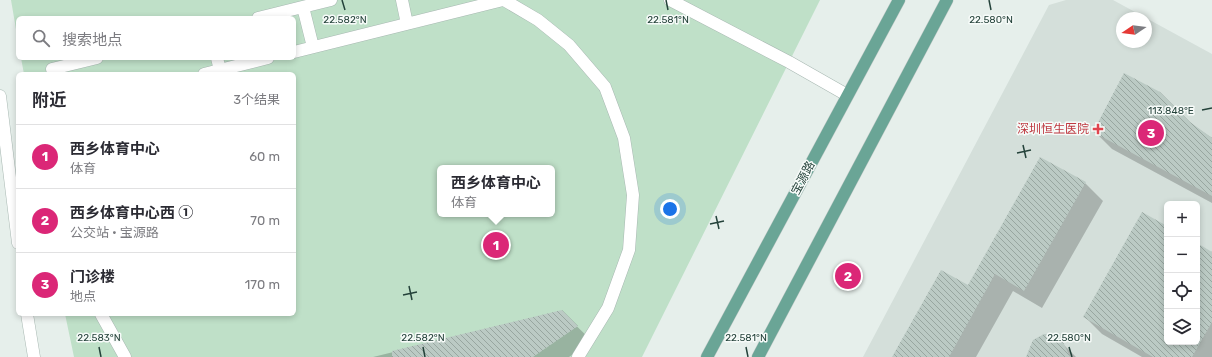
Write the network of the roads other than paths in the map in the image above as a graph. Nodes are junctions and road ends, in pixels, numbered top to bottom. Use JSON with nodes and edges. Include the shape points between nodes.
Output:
{"nodes":[{"id":1,"x":331,"y":0,"type":"edge"},
{"id":2,"x":402,"y":0,"type":"edge"},
{"id":3,"x":504,"y":0,"type":"edge"},
{"id":4,"x":670,"y":0,"type":"edge"},
{"id":5,"x":899,"y":0,"type":"edge"},
{"id":6,"x":946,"y":3,"type":"edge"},
{"id":7,"x":303,"y":7,"type":"junction"},
{"id":8,"x":266,"y":16,"type":"edge"},
{"id":9,"x":407,"y":24,"type":"junction"},
{"id":10,"x":312,"y":47,"type":"junction"},
{"id":11,"x":296,"y":51,"type":"edge"},
{"id":12,"x":89,"y":60,"type":"edge"},
{"id":13,"x":252,"y":60,"type":"edge"},
{"id":14,"x":219,"y":64,"type":"edge"},
{"id":15,"x":53,"y":72,"type":"edge"},
{"id":16,"x":207,"y":72,"type":"edge"},
{"id":17,"x":847,"y":95,"type":"junction"},
{"id":18,"x":0,"y":96,"type":"edge"},
{"id":19,"x":16,"y":227,"type":"edge"},
{"id":20,"x":27,"y":316,"type":"edge"},
{"id":21,"x":103,"y":316,"type":"edge"},
{"id":22,"x":34,"y":357,"type":"edge"},
{"id":23,"x":125,"y":357,"type":"edge"},
{"id":24,"x":578,"y":357,"type":"edge"},
{"id":25,"x":708,"y":357,"type":"edge"},
{"id":26,"x":758,"y":357,"type":"edge"}],
"edges":[{"from":1,"to":7,"type":"street"},
{"from":2,"to":9,"type":"street"},
{"from":3,"to":9,"type":"street"},
{"from":3,"to":24,"type":"street","via":[[538,20],[569,45],[605,87],[624,138],[633,195],[629,250],[608,308]]},
{"from":4,"to":17,"type":"street"},
{"from":5,"to":17,"type":"main road","name":"宝源路"},
{"from":6,"to":26,"type":"main road"},
{"from":7,"to":8,"type":"street"},
{"from":7,"to":10,"type":"street"},
{"from":9,"to":10,"type":"street"},
{"from":10,"to":11,"type":"street"},
{"from":12,"to":15,"type":"street","via":[[52,69]]},
{"from":13,"to":14,"type":"street"},
{"from":14,"to":16,"type":"street"},
{"from":17,"to":25,"type":"main road","name":"宝源路"},
{"from":18,"to":19,"type":"street"},
{"from":20,"to":22,"type":"street"},
{"from":21,"to":23,"type":"street"}]}
